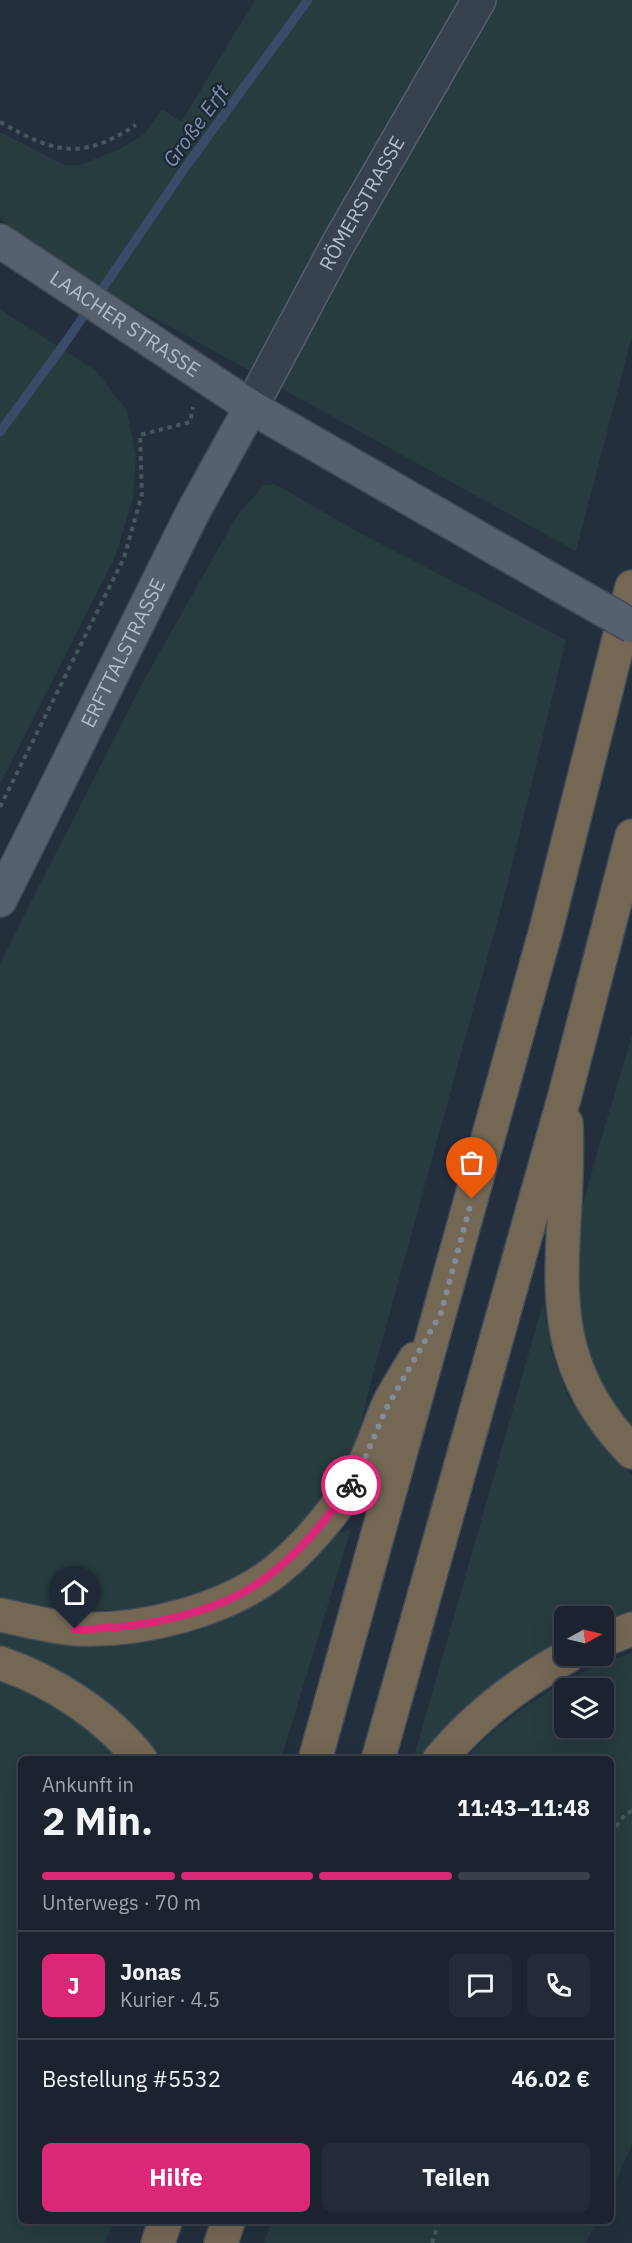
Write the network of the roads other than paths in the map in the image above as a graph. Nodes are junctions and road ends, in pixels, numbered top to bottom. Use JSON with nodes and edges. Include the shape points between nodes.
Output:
{"nodes":[{"id":1,"x":479,"y":0,"type":"edge"},
{"id":2,"x":0,"y":241,"type":"edge"},
{"id":3,"x":251,"y":407,"type":"junction"},
{"id":4,"x":632,"y":587,"type":"edge"},
{"id":5,"x":632,"y":626,"type":"edge"},
{"id":6,"x":632,"y":836,"type":"edge"},
{"id":7,"x":0,"y":900,"type":"edge"},
{"id":8,"x":565,"y":1095,"type":"junction"},
{"id":9,"x":441,"y":1313,"type":"junction"},
{"id":10,"x":632,"y":1452,"type":"edge"},
{"id":11,"x":0,"y":1615,"type":"edge"},
{"id":12,"x":632,"y":1629,"type":"edge"},
{"id":13,"x":614,"y":1636,"type":"edge"},
{"id":14,"x":0,"y":1663,"type":"edge"},
{"id":15,"x":554,"y":1664,"type":"edge"},
{"id":16,"x":137,"y":1756,"type":"edge"},
{"id":17,"x":316,"y":1756,"type":"edge"},
{"id":18,"x":379,"y":1756,"type":"edge"},
{"id":19,"x":442,"y":1756,"type":"edge"},
{"id":20,"x":164,"y":2224,"type":"edge"},
{"id":21,"x":227,"y":2224,"type":"edge"},
{"id":22,"x":158,"y":2243,"type":"edge"},
{"id":23,"x":221,"y":2243,"type":"edge"}],
"edges":[{"from":1,"to":3,"type":"street","name":"RÖMERSTRASSE","via":[[337,246]]},
{"from":2,"to":3,"type":"main road","name":"LAACHER STRASSE"},
{"from":3,"to":5,"type":"main road","name":"LAACHER STRASSE","bridge":true},
{"from":3,"to":7,"type":"main road","name":"ERFTTALSTRASSE","via":[[193,512]]},
{"from":4,"to":9,"type":"highway","via":[[547,926]]},
{"from":6,"to":8,"type":"highway"},
{"from":8,"to":10,"type":"highway","via":[[569,1172],[560,1267],[563,1313],[571,1354],[592,1402]]},
{"from":8,"to":18,"type":"highway"},
{"from":9,"to":11,"type":"highway","via":[[387,1407],[358,1474],[320,1529],[277,1570],[213,1605],[147,1624],[75,1629]]},
{"from":9,"to":17,"type":"highway"},
{"from":12,"to":13,"type":"highway"},
{"from":14,"to":16,"type":"highway","via":[[70,1696],[105,1722]]},
{"from":15,"to":19,"type":"highway","via":[[492,1706]]},
{"from":20,"to":22,"type":"highway"},
{"from":21,"to":23,"type":"highway"}]}
